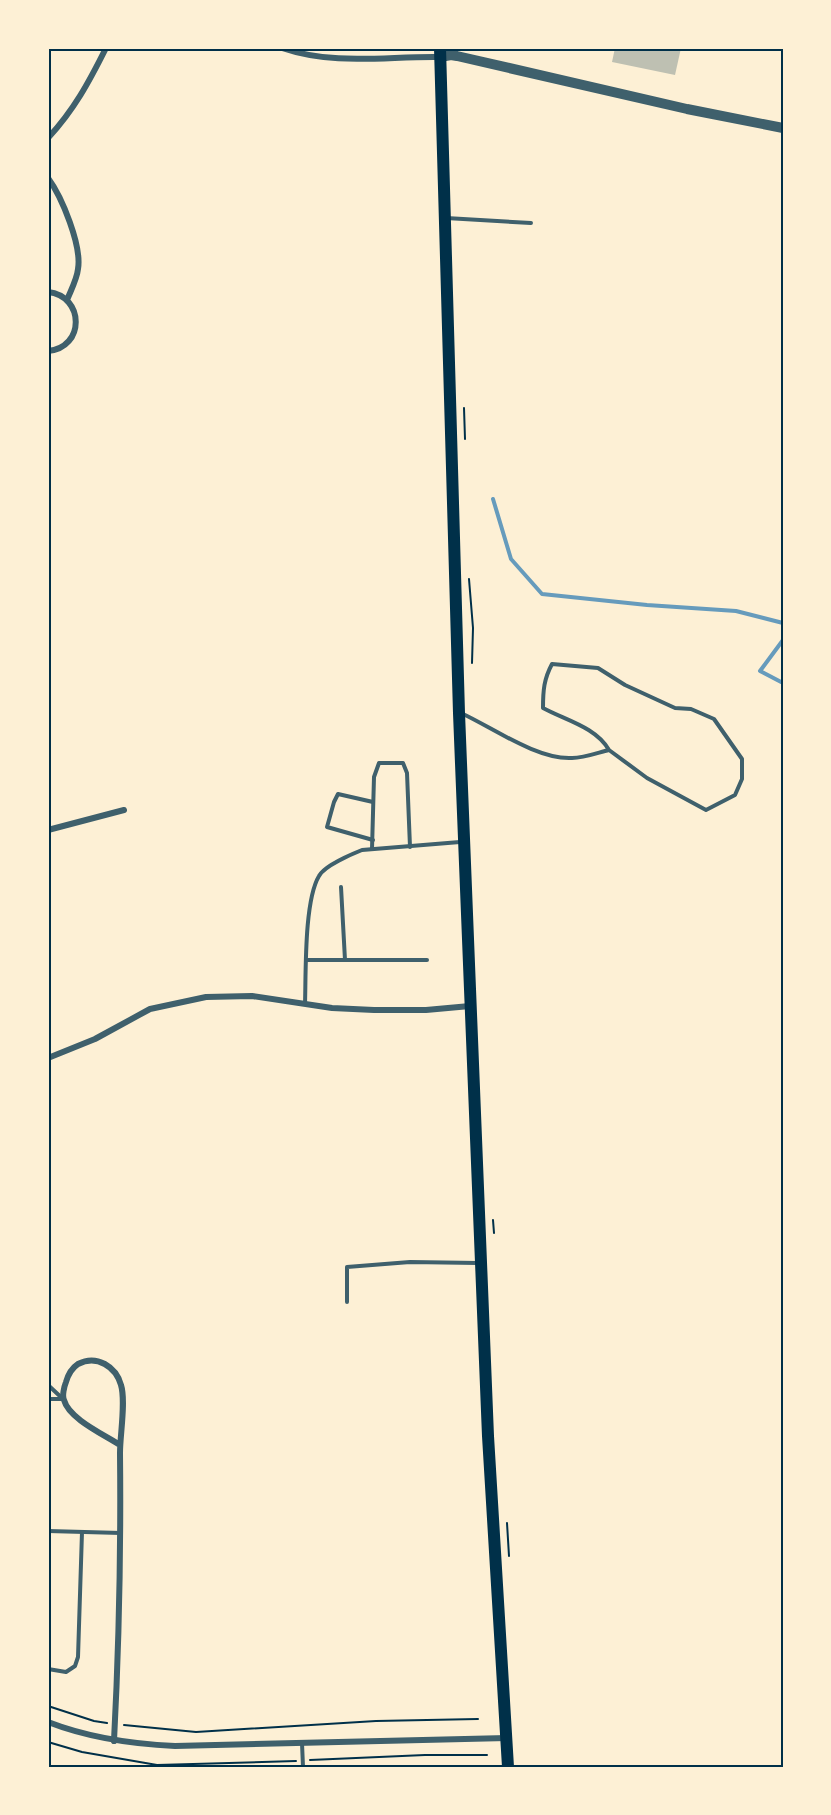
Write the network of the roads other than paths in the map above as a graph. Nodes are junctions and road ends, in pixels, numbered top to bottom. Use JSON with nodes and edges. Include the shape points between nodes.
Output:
{"nodes":[{"id":1,"x":106,"y":48,"type":"edge"},
{"id":2,"x":282,"y":48,"type":"edge"},
{"id":3,"x":440,"y":53,"type":"edge"},
{"id":4,"x":783,"y":128,"type":"edge"},
{"id":5,"x":48,"y":138,"type":"edge"},
{"id":6,"x":48,"y":178,"type":"edge"},
{"id":7,"x":445,"y":218,"type":"junction"},
{"id":8,"x":531,"y":223,"type":"dead end"},
{"id":9,"x":48,"y":291,"type":"edge"},
{"id":10,"x":68,"y":300,"type":"junction"},
{"id":11,"x":48,"y":351,"type":"edge"},
{"id":12,"x":459,"y":713,"type":"junction"},
{"id":13,"x":609,"y":750,"type":"junction"},
{"id":14,"x":374,"y":802,"type":"junction"},
{"id":15,"x":124,"y":810,"type":"dead end"},
{"id":16,"x":48,"y":830,"type":"edge"},
{"id":17,"x":373,"y":840,"type":"junction"},
{"id":18,"x":464,"y":841,"type":"junction"},
{"id":19,"x":410,"y":847,"type":"junction"},
{"id":20,"x":372,"y":849,"type":"junction"},
{"id":21,"x":341,"y":887,"type":"dead end"},
{"id":22,"x":306,"y":960,"type":"junction"},
{"id":23,"x":345,"y":960,"type":"junction"},
{"id":24,"x":428,"y":960,"type":"dead end"},
{"id":25,"x":305,"y":1004,"type":"junction"},
{"id":26,"x":471,"y":1006,"type":"junction"},
{"id":27,"x":48,"y":1058,"type":"edge"},
{"id":28,"x":482,"y":1263,"type":"junction"},
{"id":29,"x":347,"y":1302,"type":"dead end"},
{"id":30,"x":48,"y":1385,"type":"edge"},
{"id":31,"x":48,"y":1399,"type":"edge"},
{"id":32,"x":63,"y":1399,"type":"junction"},
{"id":33,"x":120,"y":1444,"type":"junction"},
{"id":34,"x":48,"y":1531,"type":"edge"},
{"id":35,"x":82,"y":1532,"type":"junction"},
{"id":36,"x":121,"y":1533,"type":"junction"},
{"id":37,"x":48,"y":1670,"type":"edge"},
{"id":38,"x":48,"y":1722,"type":"edge"},
{"id":39,"x":507,"y":1738,"type":"junction"},
{"id":40,"x":114,"y":1741,"type":"junction"},
{"id":41,"x":302,"y":1743,"type":"junction"},
{"id":42,"x":303,"y":1767,"type":"edge"},
{"id":43,"x":508,"y":1767,"type":"edge"}],
"edges":[{"from":1,"to":5,"type":"street","via":[[67,118]]},
{"from":2,"to":3,"type":"street","via":[[302,55],[352,60]]},
{"from":3,"to":4,"type":"street"},
{"from":3,"to":7,"type":"main road"},
{"from":6,"to":10,"type":"street","via":[[64,206],[79,254]]},
{"from":7,"to":8,"type":"lane"},
{"from":7,"to":12,"type":"main road"},
{"from":9,"to":10,"type":"street"},
{"from":10,"to":11,"type":"street","via":[[74,308],[75,329],[64,346]]},
{"from":12,"to":13,"type":"lane","via":[[552,756],[572,758]]},
{"from":12,"to":18,"type":"main road"},
{"from":13,"to":13,"type":"lane","via":[[647,778],[706,810],[735,795],[742,779],[742,759],[714,718],[691,709],[675,708],[598,668],[552,664],[545,678],[543,708],[594,733]]},
{"from":14,"to":17,"type":"lane"},
{"from":14,"to":17,"type":"lane","via":[[338,794],[327,827]]},
{"from":14,"to":19,"type":"lane","via":[[374,777],[379,763],[403,763],[407,773]]},
{"from":15,"to":16,"type":"street"},
{"from":17,"to":20,"type":"lane"},
{"from":18,"to":19,"type":"lane"},
{"from":18,"to":26,"type":"main road"},
{"from":19,"to":20,"type":"lane"},
{"from":20,"to":22,"type":"lane","via":[[347,855],[320,874],[312,896]]},
{"from":21,"to":23,"type":"lane"},
{"from":22,"to":23,"type":"lane"},
{"from":22,"to":25,"type":"lane"},
{"from":23,"to":24,"type":"lane"},
{"from":25,"to":26,"type":"street","via":[[374,1010]]},
{"from":25,"to":27,"type":"street","via":[[252,996],[206,997],[150,1009],[95,1039]]},
{"from":26,"to":28,"type":"main road"},
{"from":28,"to":29,"type":"lane","via":[[410,1262],[347,1267]]},
{"from":28,"to":39,"type":"main road","via":[[488,1436]]},
{"from":30,"to":32,"type":"lane"},
{"from":31,"to":32,"type":"lane"},
{"from":32,"to":33,"type":"street","via":[[76,1417]]},
{"from":32,"to":33,"type":"street","via":[[71,1370],[79,1364],[93,1361],[109,1366],[123,1391]]},
{"from":33,"to":36,"type":"street"},
{"from":34,"to":35,"type":"lane"},
{"from":35,"to":36,"type":"lane"},
{"from":35,"to":37,"type":"lane","via":[[78,1657],[75,1666],[66,1672]]},
{"from":36,"to":40,"type":"street"},
{"from":38,"to":40,"type":"street"},
{"from":39,"to":41,"type":"street"},
{"from":39,"to":43,"type":"main road"},
{"from":40,"to":41,"type":"street","via":[[175,1746]]},
{"from":41,"to":42,"type":"lane"}]}
